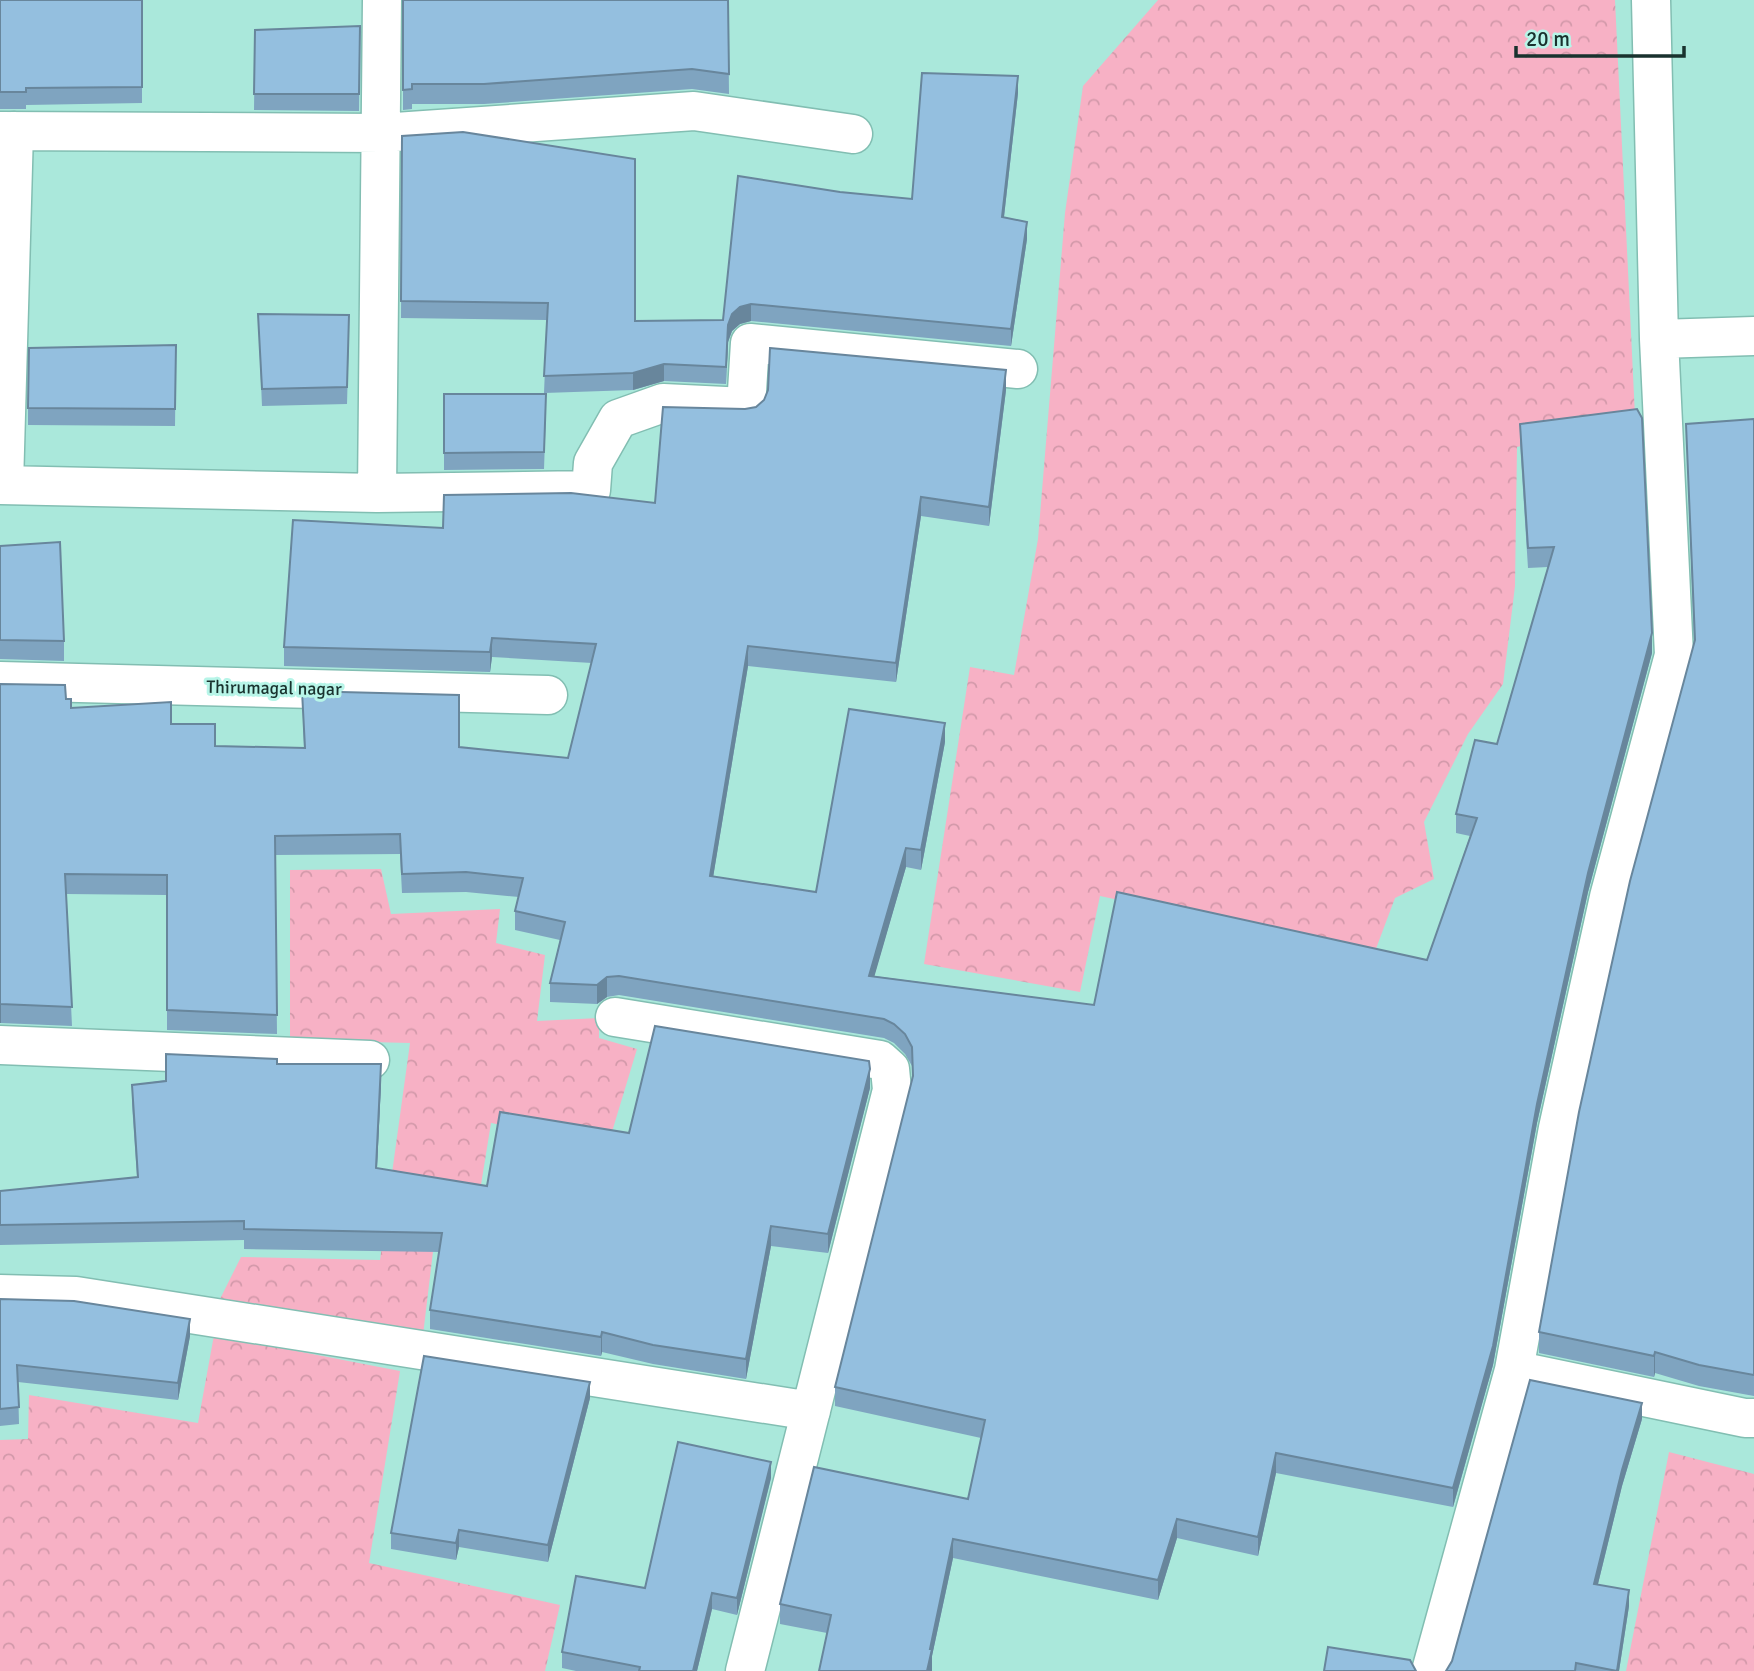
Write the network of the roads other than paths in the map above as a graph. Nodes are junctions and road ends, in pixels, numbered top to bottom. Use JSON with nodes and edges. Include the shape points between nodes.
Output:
{"nodes":[{"id":1,"x":382,"y":0,"type":"edge"},
{"id":2,"x":1651,"y":0,"type":"edge"},
{"id":3,"x":7,"y":131,"type":"edge"},
{"id":4,"x":381,"y":132,"type":"junction"},
{"id":5,"x":853,"y":134,"type":"dead end"},
{"id":6,"x":1754,"y":336,"type":"edge"},
{"id":7,"x":1659,"y":339,"type":"junction"},
{"id":8,"x":1018,"y":369,"type":"dead end"},
{"id":9,"x":2,"y":485,"type":"edge"},
{"id":10,"x":377,"y":493,"type":"junction"},
{"id":11,"x":0,"y":681,"type":"edge"},
{"id":12,"x":548,"y":695,"type":"dead end"},
{"id":13,"x":615,"y":1017,"type":"dead end"},
{"id":14,"x":0,"y":1045,"type":"edge"},
{"id":15,"x":370,"y":1060,"type":"dead end"},
{"id":16,"x":0,"y":1294,"type":"edge"},
{"id":17,"x":1514,"y":1370,"type":"junction"},
{"id":18,"x":811,"y":1411,"type":"junction"},
{"id":19,"x":1754,"y":1418,"type":"edge"},
{"id":20,"x":745,"y":1671,"type":"edge"},
{"id":21,"x":1431,"y":1671,"type":"edge"}],
"edges":[{"from":1,"to":4,"type":"street"},
{"from":2,"to":7,"type":"street"},
{"from":3,"to":4,"type":"street"},
{"from":3,"to":9,"type":"street"},
{"from":4,"to":5,"type":"street","via":[[694,111]]},
{"from":4,"to":10,"type":"street"},
{"from":6,"to":7,"type":"street"},
{"from":7,"to":17,"type":"street","via":[[1674,655],[1602,925],[1558,1128]]},
{"from":8,"to":10,"type":"street","via":[[750,343],[746,407],[663,403],[618,419],[593,463],[591,490]]},
{"from":9,"to":10,"type":"street"},
{"from":11,"to":12,"type":"street","name":"Thirumagal nagar"},
{"from":13,"to":18,"type":"street","via":[[880,1059],[890,1069],[892,1090]]},
{"from":14,"to":15,"type":"street"},
{"from":16,"to":18,"type":"street","via":[[76,1296]]},
{"from":17,"to":19,"type":"street"},
{"from":17,"to":21,"type":"street"},
{"from":18,"to":20,"type":"street"}]}
